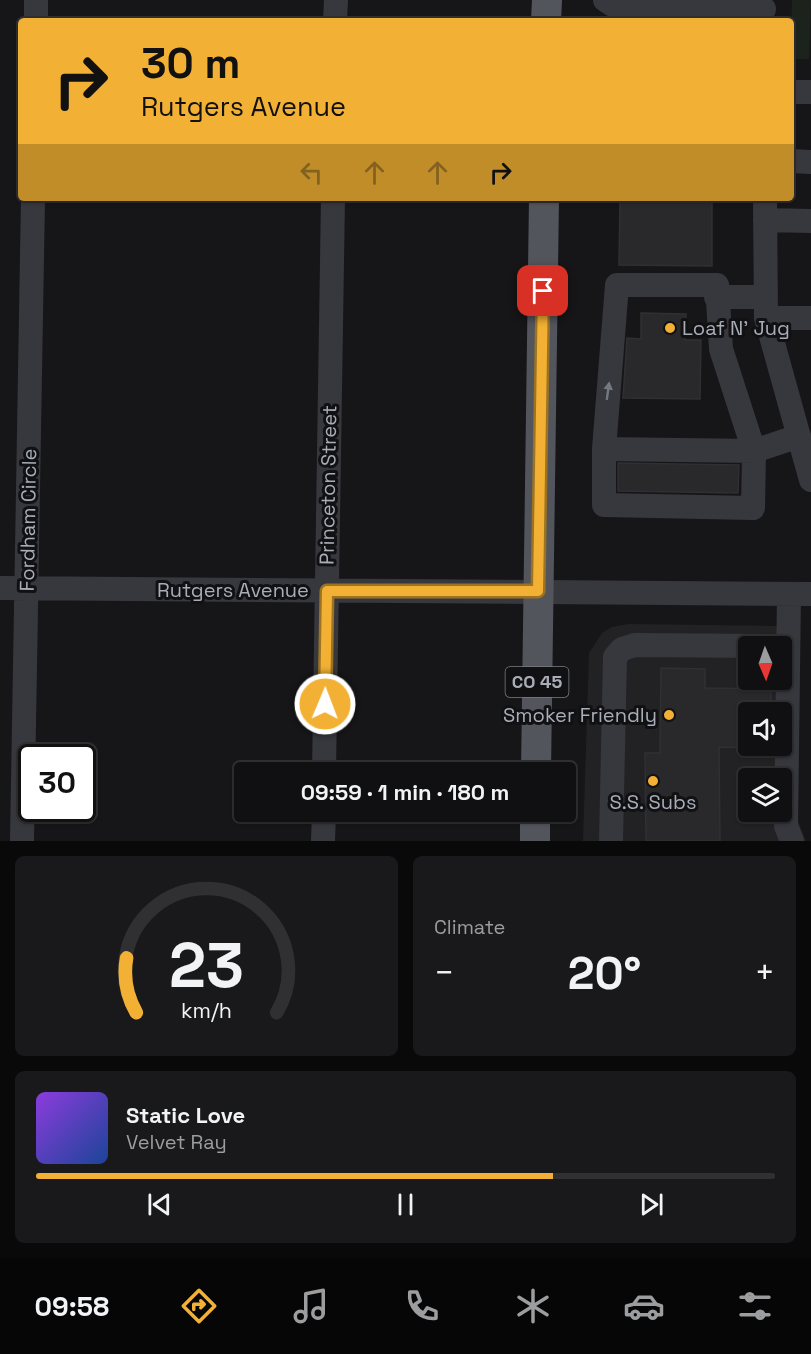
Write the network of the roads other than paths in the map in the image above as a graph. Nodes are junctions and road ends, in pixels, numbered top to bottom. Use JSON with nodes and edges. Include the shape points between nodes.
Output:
{"nodes":[{"id":1,"x":36,"y":0,"type":"edge"},
{"id":2,"x":336,"y":0,"type":"edge"},
{"id":3,"x":547,"y":0,"type":"edge"},
{"id":4,"x":605,"y":0,"type":"edge"},
{"id":5,"x":764,"y":10,"type":"edge"},
{"id":6,"x":36,"y":18,"type":"edge"},
{"id":7,"x":335,"y":18,"type":"edge"},
{"id":8,"x":546,"y":18,"type":"edge"},
{"id":9,"x":794,"y":92,"type":"edge"},
{"id":10,"x":811,"y":92,"type":"edge"},
{"id":11,"x":794,"y":162,"type":"edge"},
{"id":12,"x":811,"y":162,"type":"edge"},
{"id":13,"x":33,"y":201,"type":"edge"},
{"id":14,"x":333,"y":201,"type":"edge"},
{"id":15,"x":544,"y":201,"type":"edge"},
{"id":16,"x":765,"y":209,"type":"edge"},
{"id":17,"x":811,"y":221,"type":"edge"},
{"id":18,"x":716,"y":297,"type":"junction"},
{"id":19,"x":766,"y":307,"type":"junction"},
{"id":20,"x":811,"y":318,"type":"edge"},
{"id":21,"x":799,"y":436,"type":"junction"},
{"id":22,"x":604,"y":449,"type":"junction"},
{"id":23,"x":754,"y":451,"type":"junction"},
{"id":24,"x":811,"y":480,"type":"edge"},
{"id":25,"x":0,"y":588,"type":"edge"},
{"id":26,"x":27,"y":588,"type":"junction"},
{"id":27,"x":327,"y":591,"type":"junction"},
{"id":28,"x":538,"y":591,"type":"junction"},
{"id":29,"x":800,"y":595,"type":"edge"},
{"id":30,"x":783,"y":636,"type":"edge"},
{"id":31,"x":738,"y":646,"type":"edge"},
{"id":32,"x":781,"y":690,"type":"edge"},
{"id":33,"x":324,"y":762,"type":"edge"},
{"id":34,"x":536,"y":762,"type":"edge"},
{"id":35,"x":324,"y":822,"type":"edge"},
{"id":36,"x":535,"y":822,"type":"edge"},
{"id":37,"x":22,"y":841,"type":"edge"},
{"id":38,"x":323,"y":841,"type":"edge"},
{"id":39,"x":535,"y":841,"type":"edge"},
{"id":40,"x":611,"y":841,"type":"edge"},
{"id":41,"x":792,"y":841,"type":"edge"}],
"edges":[{"from":1,"to":6,"type":"street"},
{"from":2,"to":7,"type":"street"},
{"from":3,"to":8,"type":"main road"},
{"from":4,"to":5,"type":"street","via":[[620,9],[634,10]]},
{"from":9,"to":10,"type":"street"},
{"from":11,"to":12,"type":"street"},
{"from":13,"to":26,"type":"street","name":"Fordham Circle"},
{"from":14,"to":27,"type":"street","name":"Princeton Street"},
{"from":15,"to":28,"type":"main road","number":"CO 45"},
{"from":16,"to":17,"type":"street"},
{"from":16,"to":19,"type":"street"},
{"from":18,"to":19,"type":"street"},
{"from":22,"to":18,"type":"street","one_way":true,"via":[[617,285],[717,285]]},
{"from":18,"to":23,"type":"street","via":[[721,349]]},
{"from":19,"to":20,"type":"street"},
{"from":19,"to":21,"type":"street"},
{"from":21,"to":23,"type":"street"},
{"from":21,"to":24,"type":"street"},
{"from":22,"to":23,"type":"street"},
{"from":22,"to":23,"type":"street","via":[[604,505],[753,508]]},
{"from":25,"to":26,"type":"street","name":"Rutgers Avenue"},
{"from":26,"to":27,"type":"street","name":"Rutgers Avenue"},
{"from":26,"to":37,"type":"street","name":"Fordham Circle"},
{"from":27,"to":28,"type":"street","name":"Rutgers Avenue"},
{"from":27,"to":33,"type":"street","name":"Princeton Street"},
{"from":28,"to":29,"type":"street","name":"Rutgers Avenue"},
{"from":28,"to":34,"type":"main road","number":"CO 45"},
{"from":29,"to":30,"type":"street"},
{"from":31,"to":40,"type":"street","via":[[635,645],[622,649],[615,657]]},
{"from":32,"to":41,"type":"street","via":[[786,826]]},
{"from":35,"to":38,"type":"street"},
{"from":36,"to":39,"type":"main road"}]}
